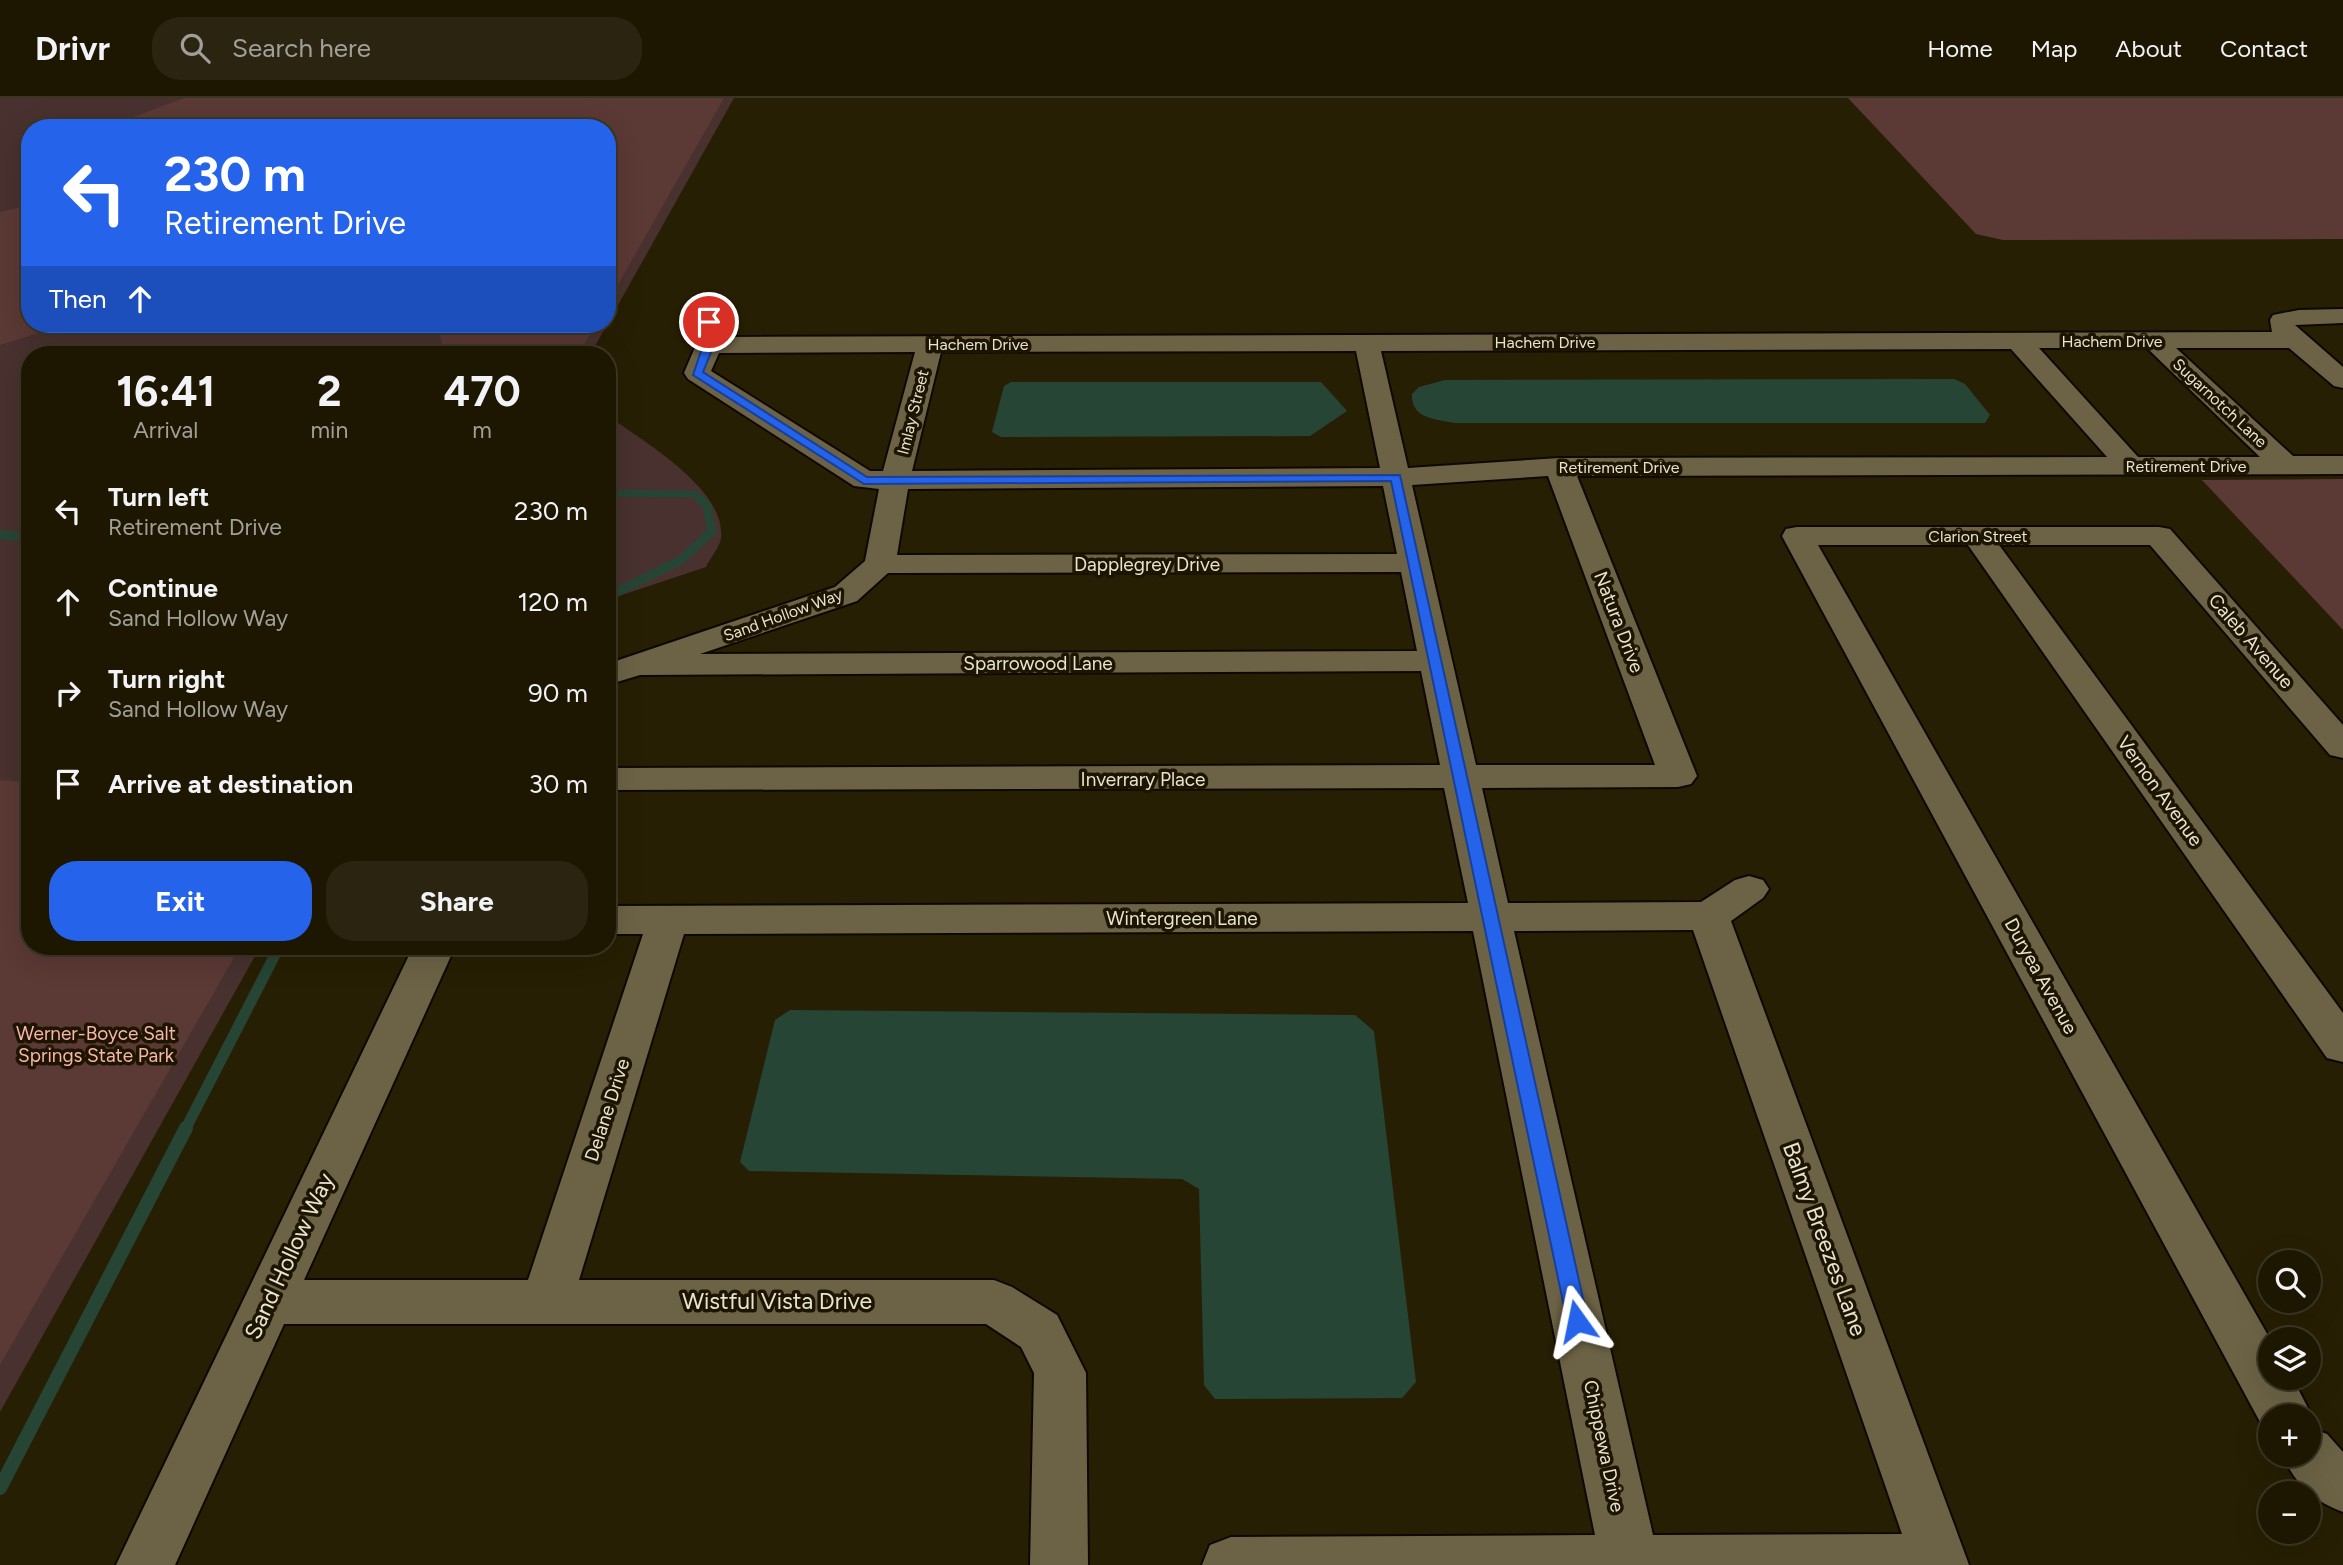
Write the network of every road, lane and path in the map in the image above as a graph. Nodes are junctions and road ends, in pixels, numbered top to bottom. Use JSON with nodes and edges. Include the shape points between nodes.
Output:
{"nodes":[{"id":1,"x":2343,"y":316,"type":"edge"},
{"id":2,"x":2295,"y":340,"type":"junction"},
{"id":3,"x":2018,"y":341,"type":"junction"},
{"id":4,"x":2154,"y":341,"type":"junction"},
{"id":5,"x":1367,"y":343,"type":"junction"},
{"id":6,"x":930,"y":344,"type":"junction"},
{"id":7,"x":2343,"y":380,"type":"edge"},
{"id":8,"x":2343,"y":465,"type":"edge"},
{"id":9,"x":2131,"y":466,"type":"junction"},
{"id":10,"x":2286,"y":466,"type":"junction"},
{"id":11,"x":1559,"y":467,"type":"junction"},
{"id":12,"x":1396,"y":477,"type":"junction"},
{"id":13,"x":895,"y":480,"type":"junction"},
{"id":14,"x":1797,"y":536,"type":"joint"},
{"id":15,"x":1977,"y":536,"type":"junction"},
{"id":16,"x":2159,"y":536,"type":"joint"},
{"id":17,"x":1414,"y":563,"type":"junction"},
{"id":18,"x":880,"y":564,"type":"junction"},
{"id":19,"x":1435,"y":661,"type":"junction"},
{"id":20,"x":641,"y":665,"type":"junction"},
{"id":21,"x":616,"y":672,"type":"edge"},
{"id":22,"x":2343,"y":747,"type":"edge"},
{"id":23,"x":1678,"y":776,"type":"joint"},
{"id":24,"x":1461,"y":778,"type":"junction"},
{"id":25,"x":616,"y":779,"type":"edge"},
{"id":26,"x":1749,"y":889,"type":"dead end"},
{"id":27,"x":1709,"y":916,"type":"junction"},
{"id":28,"x":1490,"y":917,"type":"junction"},
{"id":29,"x":616,"y":920,"type":"edge"},
{"id":30,"x":668,"y":920,"type":"junction"},
{"id":31,"x":430,"y":955,"type":"edge"},
{"id":32,"x":2343,"y":1046,"type":"edge"},
{"id":33,"x":547,"y":1301,"type":"junction"},
{"id":34,"x":268,"y":1302,"type":"junction"},
{"id":35,"x":2278,"y":1404,"type":"edge"},
{"id":36,"x":2321,"y":1467,"type":"edge"},
{"id":37,"x":2343,"y":1486,"type":"edge"},
{"id":38,"x":1630,"y":1563,"type":"junction"},
{"id":39,"x":145,"y":1565,"type":"edge"},
{"id":40,"x":1059,"y":1565,"type":"edge"},
{"id":41,"x":1231,"y":1565,"type":"edge"}],
"edges":[{"from":1,"to":2,"type":"street","via":[[2282,320],[2284,331]]},
{"from":2,"to":4,"type":"street","name":"Hachem Drive"},
{"from":2,"to":7,"type":"street"},
{"from":3,"to":4,"type":"street","name":"Hachem Drive"},
{"from":3,"to":5,"type":"street","name":"Hachem Drive"},
{"from":3,"to":9,"type":"street"},
{"from":4,"to":10,"type":"street","name":"Sugarnotch Lane"},
{"from":5,"to":6,"type":"street","name":"Hachem Drive"},
{"from":5,"to":12,"type":"street","name":"Chippewa Drive"},
{"from":6,"to":13,"type":"street","name":"Imlay Street"},
{"from":6,"to":13,"type":"street","name":"Hachem Drive","via":[[709,333],[697,373],[864,480]]},
{"from":8,"to":10,"type":"street","name":"Retirement Drive"},
{"from":9,"to":10,"type":"street","name":"Retirement Drive"},
{"from":9,"to":11,"type":"street","name":"Retirement Drive"},
{"from":11,"to":12,"type":"street","name":"Retirement Drive"},
{"from":11,"to":23,"type":"street","name":"Natura Drive"},
{"from":12,"to":13,"type":"street","name":"Retirement Drive"},
{"from":12,"to":17,"type":"street","name":"Chippewa Drive"},
{"from":13,"to":18,"type":"street"},
{"from":14,"to":15,"type":"street","name":"Clarion Street"},
{"from":14,"to":35,"type":"street","name":"Duryea Avenue"},
{"from":15,"to":16,"type":"street","name":"Clarion Street"},
{"from":15,"to":32,"type":"street","name":"Vernon Avenue"},
{"from":16,"to":22,"type":"street","name":"Caleb Avenue"},
{"from":17,"to":18,"type":"street","name":"Dapplegrey Drive"},
{"from":17,"to":19,"type":"street","name":"Chippewa Drive"},
{"from":18,"to":20,"type":"street","name":"Sand Hollow Way","via":[[846,594]]},
{"from":19,"to":20,"type":"street","name":"Sparrowood Lane"},
{"from":19,"to":24,"type":"street","name":"Chippewa Drive"},
{"from":20,"to":21,"type":"street","name":"Sand Hollow Way"},
{"from":23,"to":24,"type":"street","name":"Inverrary Place"},
{"from":24,"to":25,"type":"street","name":"Inverrary Place"},
{"from":24,"to":28,"type":"street","name":"Chippewa Drive"},
{"from":26,"to":27,"type":"street"},
{"from":27,"to":28,"type":"street","name":"Wintergreen Lane"},
{"from":27,"to":38,"type":"street","name":"Balmy Breezes Lane","via":[[1941,1562]]},
{"from":28,"to":30,"type":"street","name":"Wintergreen Lane"},
{"from":28,"to":38,"type":"street","name":"Chippewa Drive"},
{"from":29,"to":30,"type":"street","name":"Wintergreen Lane"},
{"from":30,"to":33,"type":"street","name":"Delane Drive"},
{"from":31,"to":34,"type":"street","name":"Sand Hollow Way"},
{"from":33,"to":34,"type":"street","name":"Wistful Vista Drive"},
{"from":33,"to":40,"type":"street","name":"Wistful Vista Drive","via":[[994,1302],[1039,1331],[1060,1373]]},
{"from":34,"to":39,"type":"street","name":"Sand Hollow Way"},
{"from":36,"to":37,"type":"street"},
{"from":38,"to":41,"type":"street"}]}
